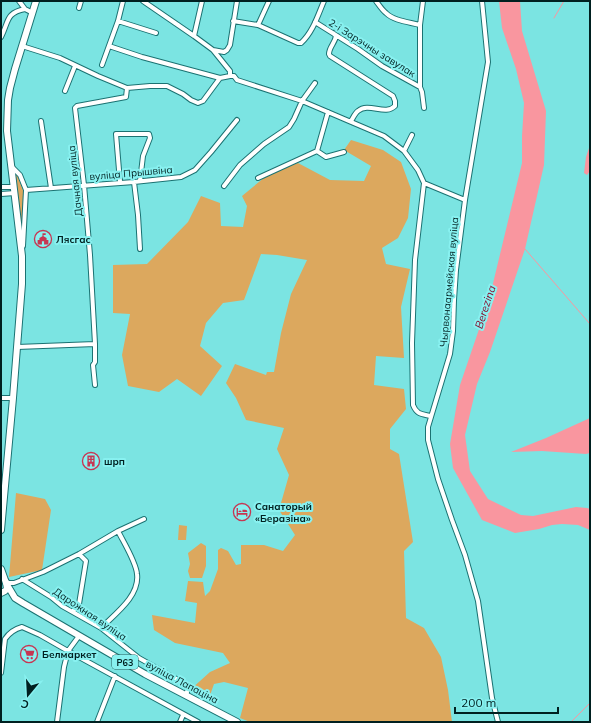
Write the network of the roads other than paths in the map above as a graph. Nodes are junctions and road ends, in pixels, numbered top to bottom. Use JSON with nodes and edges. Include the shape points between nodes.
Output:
{"nodes":[{"id":1,"x":19,"y":1,"type":"edge"},
{"id":2,"x":36,"y":1,"type":"edge"},
{"id":3,"x":80,"y":1,"type":"edge"},
{"id":4,"x":123,"y":1,"type":"edge"},
{"id":5,"x":143,"y":1,"type":"edge"},
{"id":6,"x":202,"y":1,"type":"edge"},
{"id":7,"x":237,"y":1,"type":"edge"},
{"id":8,"x":269,"y":1,"type":"edge"},
{"id":9,"x":324,"y":1,"type":"edge"},
{"id":10,"x":376,"y":1,"type":"edge"},
{"id":11,"x":423,"y":1,"type":"edge"},
{"id":12,"x":482,"y":1,"type":"edge"},
{"id":13,"x":78,"y":8,"type":"dead end"},
{"id":14,"x":25,"y":9,"type":"junction"},
{"id":15,"x":33,"y":13,"type":"junction"},
{"id":16,"x":118,"y":20,"type":"junction"},
{"id":17,"x":233,"y":21,"type":"junction"},
{"id":18,"x":315,"y":22,"type":"junction"},
{"id":19,"x":420,"y":24,"type":"junction"},
{"id":20,"x":258,"y":25,"type":"junction"},
{"id":21,"x":333,"y":33,"type":"junction"},
{"id":22,"x":156,"y":34,"type":"dead end"},
{"id":23,"x":194,"y":36,"type":"junction"},
{"id":24,"x":1,"y":37,"type":"edge"},
{"id":25,"x":22,"y":46,"type":"junction"},
{"id":26,"x":109,"y":46,"type":"junction"},
{"id":27,"x":213,"y":50,"type":"junction"},
{"id":28,"x":102,"y":65,"type":"dead end"},
{"id":29,"x":75,"y":66,"type":"junction"},
{"id":30,"x":230,"y":76,"type":"junction"},
{"id":31,"x":220,"y":78,"type":"junction"},
{"id":32,"x":315,"y":83,"type":"dead end"},
{"id":33,"x":420,"y":87,"type":"junction"},
{"id":34,"x":127,"y":88,"type":"junction"},
{"id":35,"x":65,"y":91,"type":"dead end"},
{"id":36,"x":302,"y":101,"type":"junction"},
{"id":37,"x":424,"y":108,"type":"dead end"},
{"id":38,"x":328,"y":112,"type":"junction"},
{"id":39,"x":237,"y":120,"type":"dead end"},
{"id":40,"x":42,"y":121,"type":"dead end"},
{"id":41,"x":351,"y":121,"type":"junction"},
{"id":42,"x":412,"y":135,"type":"dead end"},
{"id":43,"x":317,"y":151,"type":"junction"},
{"id":44,"x":404,"y":151,"type":"junction"},
{"id":45,"x":344,"y":152,"type":"dead end"},
{"id":46,"x":11,"y":165,"type":"junction"},
{"id":47,"x":258,"y":178,"type":"dead end"},
{"id":48,"x":140,"y":181,"type":"junction"},
{"id":49,"x":120,"y":182,"type":"junction"},
{"id":50,"x":134,"y":182,"type":"junction"},
{"id":51,"x":424,"y":183,"type":"junction"},
{"id":52,"x":84,"y":185,"type":"junction"},
{"id":53,"x":224,"y":186,"type":"dead end"},
{"id":54,"x":1,"y":187,"type":"edge"},
{"id":55,"x":51,"y":188,"type":"junction"},
{"id":56,"x":14,"y":190,"type":"junction"},
{"id":57,"x":26,"y":190,"type":"junction"},
{"id":58,"x":1,"y":194,"type":"edge"},
{"id":59,"x":465,"y":200,"type":"junction"},
{"id":60,"x":140,"y":249,"type":"dead end"},
{"id":61,"x":22,"y":256,"type":"junction"},
{"id":62,"x":95,"y":344,"type":"junction"},
{"id":63,"x":17,"y":347,"type":"junction"},
{"id":64,"x":95,"y":385,"type":"dead end"},
{"id":65,"x":1,"y":398,"type":"edge"},
{"id":66,"x":13,"y":398,"type":"junction"},
{"id":67,"x":431,"y":416,"type":"junction"},
{"id":68,"x":144,"y":519,"type":"dead end"},
{"id":69,"x":1,"y":530,"type":"edge"},
{"id":70,"x":118,"y":531,"type":"junction"},
{"id":71,"x":79,"y":554,"type":"junction"},
{"id":72,"x":1,"y":569,"type":"edge"},
{"id":73,"x":1,"y":578,"type":"edge"},
{"id":74,"x":22,"y":579,"type":"junction"},
{"id":75,"x":6,"y":583,"type":"junction"},
{"id":76,"x":1,"y":593,"type":"edge"},
{"id":77,"x":15,"y":598,"type":"junction"},
{"id":78,"x":73,"y":612,"type":"junction"},
{"id":79,"x":101,"y":628,"type":"junction"},
{"id":80,"x":79,"y":636,"type":"junction"},
{"id":81,"x":68,"y":651,"type":"junction"},
{"id":82,"x":1,"y":673,"type":"edge"},
{"id":83,"x":115,"y":676,"type":"junction"},
{"id":84,"x":186,"y":695,"type":"junction"},
{"id":85,"x":184,"y":715,"type":"junction"},
{"id":86,"x":57,"y":722,"type":"edge"},
{"id":87,"x":97,"y":722,"type":"edge"},
{"id":88,"x":180,"y":722,"type":"edge"},
{"id":89,"x":198,"y":722,"type":"edge"},
{"id":90,"x":237,"y":722,"type":"edge"},
{"id":91,"x":498,"y":722,"type":"edge"}],
"edges":[{"from":1,"to":14,"type":"street"},
{"from":2,"to":15,"type":"main road"},
{"from":3,"to":13,"type":"street"},
{"from":4,"to":16,"type":"street"},
{"from":5,"to":23,"type":"street"},
{"from":6,"to":23,"type":"street"},
{"from":7,"to":17,"type":"street"},
{"from":8,"to":20,"type":"street"},
{"from":9,"to":18,"type":"street"},
{"from":10,"to":19,"type":"street","via":[[391,17]]},
{"from":11,"to":19,"type":"street"},
{"from":12,"to":59,"type":"street","name":"Чырвонаармейская вуліца","via":[[488,62]]},
{"from":14,"to":15,"type":"street"},
{"from":14,"to":24,"type":"street","via":[[12,14]]},
{"from":15,"to":25,"type":"main road"},
{"from":16,"to":22,"type":"street"},
{"from":16,"to":26,"type":"street"},
{"from":17,"to":20,"type":"street"},
{"from":17,"to":27,"type":"street","via":[[227,50]]},
{"from":18,"to":20,"type":"street","via":[[302,43]]},
{"from":18,"to":21,"type":"street","name":"2-і Зарэчны завулак"},
{"from":19,"to":33,"type":"street"},
{"from":21,"to":33,"type":"street","name":"2-і Зарэчны завулак","via":[[382,66]]},
{"from":21,"to":41,"type":"street","via":[[336,36],[329,50],[330,56],[393,96],[395,101],[392,109],[362,108]]},
{"from":23,"to":27,"type":"street"},
{"from":25,"to":29,"type":"street","via":[[60,58]]},
{"from":25,"to":46,"type":"main road","via":[[8,100],[7,131]]},
{"from":26,"to":28,"type":"street"},
{"from":26,"to":31,"type":"street"},
{"from":27,"to":30,"type":"street","via":[[230,72]]},
{"from":29,"to":34,"type":"street"},
{"from":29,"to":35,"type":"street"},
{"from":30,"to":31,"type":"street"},
{"from":30,"to":36,"type":"street"},
{"from":31,"to":34,"type":"street","via":[[203,101],[198,103],[167,86]]},
{"from":32,"to":36,"type":"street"},
{"from":33,"to":37,"type":"street"},
{"from":34,"to":52,"type":"street","name":"Дачная вуліца","via":[[126,97],[75,108]]},
{"from":36,"to":38,"type":"street"},
{"from":36,"to":53,"type":"street","via":[[289,127],[240,165]]},
{"from":38,"to":41,"type":"street"},
{"from":38,"to":43,"type":"street"},
{"from":39,"to":48,"type":"street","name":"вуліца Прышвіна","via":[[195,170],[182,177]]},
{"from":40,"to":55,"type":"street"},
{"from":41,"to":44,"type":"street","via":[[384,136]]},
{"from":42,"to":44,"type":"street"},
{"from":43,"to":45,"type":"street","via":[[326,157]]},
{"from":43,"to":47,"type":"street"},
{"from":44,"to":51,"type":"street"},
{"from":46,"to":56,"type":"main road"},
{"from":46,"to":57,"type":"street","via":[[20,175]]},
{"from":48,"to":49,"type":"street","via":[[149,134],[116,134]]},
{"from":48,"to":50,"type":"street","name":"вуліца Прышвіна"},
{"from":49,"to":50,"type":"street","name":"вуліца Прышвіна"},
{"from":49,"to":52,"type":"street","name":"вуліца Прышвіна"},
{"from":50,"to":60,"type":"street"},
{"from":51,"to":59,"type":"street"},
{"from":51,"to":67,"type":"street","via":[[416,260],[412,406],[415,411]]},
{"from":52,"to":55,"type":"street","name":"вуліца Прышвіна"},
{"from":52,"to":62,"type":"street","name":"Дачная вуліца"},
{"from":54,"to":56,"type":"street"},
{"from":55,"to":57,"type":"street","name":"вуліца Прышвіна"},
{"from":56,"to":58,"type":"street"},
{"from":56,"to":61,"type":"main road"},
{"from":57,"to":61,"type":"street"},
{"from":59,"to":67,"type":"street","name":"Чырвонаармейская вуліца","via":[[456,270],[450,354]]},
{"from":61,"to":63,"type":"main road"},
{"from":62,"to":63,"type":"street"},
{"from":62,"to":64,"type":"street","name":"Дачная вуліца"},
{"from":63,"to":66,"type":"main road"},
{"from":65,"to":66,"type":"street"},
{"from":66,"to":69,"type":"main road"},
{"from":67,"to":91,"type":"street","name":"Чырвонаармейская вуліца","via":[[428,440],[447,506],[466,555],[478,601],[492,698]]},
{"from":68,"to":70,"type":"street"},
{"from":70,"to":71,"type":"street"},
{"from":70,"to":79,"type":"street","via":[[134,563],[137,582],[128,601]]},
{"from":71,"to":74,"type":"street","via":[[43,572]]},
{"from":71,"to":78,"type":"street","via":[[86,561],[79,604]]},
{"from":72,"to":75,"type":"main road","name":"вуліца Лапаціна","number":"Р63"},
{"from":73,"to":75,"type":"main road","name":"вуліца Лапаціна","number":"Р63"},
{"from":74,"to":75,"type":"street"},
{"from":74,"to":78,"type":"street","name":"Дарожная вуліца"},
{"from":75,"to":76,"type":"main road","name":"вуліца Лапаціна","number":"Р63","via":[[7,588]]},
{"from":75,"to":77,"type":"main road","name":"вуліца Лапаціна","number":"Р63"},
{"from":76,"to":77,"type":"main road","name":"вуліца Лапаціна","number":"Р63"},
{"from":77,"to":80,"type":"main road","name":"вуліца Лапаціна","number":"Р63"},
{"from":78,"to":79,"type":"street","name":"Дарожная вуліца"},
{"from":79,"to":84,"type":"street","name":"Дарожная вуліца","via":[[139,658],[189,686]]},
{"from":80,"to":81,"type":"street"},
{"from":80,"to":84,"type":"main road","name":"вуліца Лапаціна","number":"Р63"},
{"from":81,"to":82,"type":"street","via":[[22,627],[5,639]]},
{"from":81,"to":83,"type":"street"},
{"from":81,"to":86,"type":"street"},
{"from":83,"to":85,"type":"street"},
{"from":83,"to":87,"type":"street"},
{"from":84,"to":90,"type":"main road","name":"вуліца Лапаціна","number":"Р63"},
{"from":85,"to":88,"type":"street"},
{"from":85,"to":89,"type":"street"}]}
